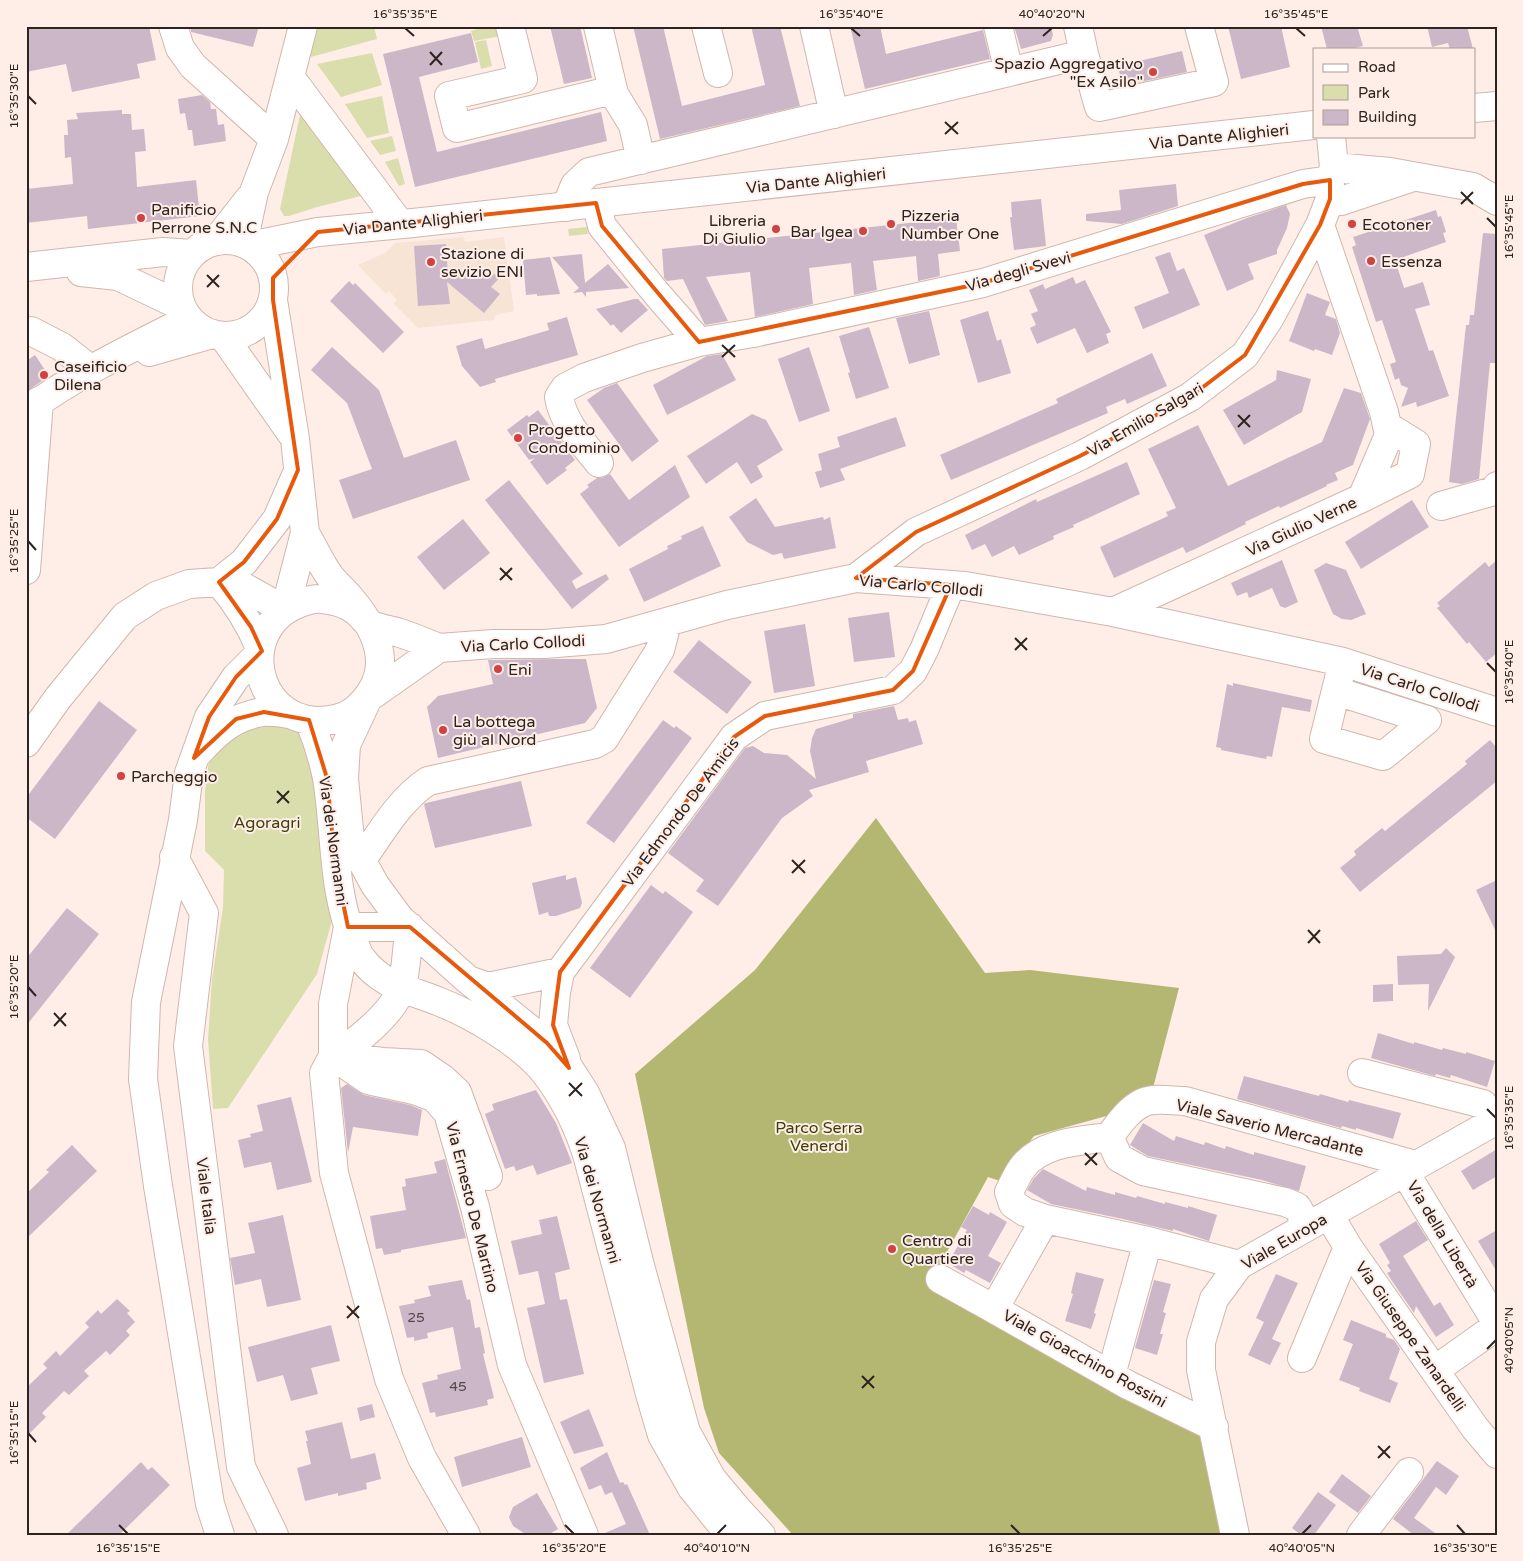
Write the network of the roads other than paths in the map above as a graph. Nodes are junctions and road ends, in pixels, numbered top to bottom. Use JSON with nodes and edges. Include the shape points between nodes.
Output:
{"nodes":[{"id":1,"x":173,"y":26,"type":"edge"},
{"id":2,"x":304,"y":26,"type":"edge"},
{"id":3,"x":510,"y":26,"type":"edge"},
{"id":4,"x":598,"y":26,"type":"edge"},
{"id":5,"x":706,"y":26,"type":"edge"},
{"id":6,"x":814,"y":26,"type":"edge"},
{"id":7,"x":998,"y":26,"type":"edge"},
{"id":8,"x":1078,"y":26,"type":"edge"},
{"id":9,"x":1199,"y":26,"type":"edge"},
{"id":10,"x":1084,"y":54,"type":"junction"},
{"id":11,"x":1009,"y":72,"type":"junction"},
{"id":12,"x":718,"y":73,"type":"dead end"},
{"id":13,"x":290,"y":77,"type":"junction"},
{"id":14,"x":613,"y":90,"type":"junction"},
{"id":15,"x":1497,"y":106,"type":"edge"},
{"id":16,"x":1476,"y":108,"type":"edge"},
{"id":17,"x":834,"y":114,"type":"junction"},
{"id":18,"x":1313,"y":125,"type":"edge"},
{"id":19,"x":1331,"y":138,"type":"edge"},
{"id":20,"x":274,"y":140,"type":"junction"},
{"id":21,"x":641,"y":160,"type":"junction"},
{"id":22,"x":1331,"y":182,"type":"junction"},
{"id":23,"x":1497,"y":201,"type":"edge"},
{"id":24,"x":596,"y":203,"type":"junction"},
{"id":25,"x":566,"y":207,"type":"junction"},
{"id":26,"x":400,"y":224,"type":"junction"},
{"id":27,"x":1320,"y":224,"type":"junction"},
{"id":28,"x":318,"y":232,"type":"junction"},
{"id":29,"x":236,"y":243,"type":"junction"},
{"id":30,"x":192,"y":254,"type":"junction"},
{"id":31,"x":33,"y":267,"type":"edge"},
{"id":32,"x":273,"y":289,"type":"junction"},
{"id":33,"x":185,"y":312,"type":"junction"},
{"id":34,"x":218,"y":335,"type":"junction"},
{"id":35,"x":700,"y":342,"type":"junction"},
{"id":36,"x":80,"y":375,"type":"junction"},
{"id":37,"x":33,"y":406,"type":"edge"},
{"id":38,"x":295,"y":439,"type":"junction"},
{"id":39,"x":599,"y":463,"type":"dead end"},
{"id":40,"x":298,"y":470,"type":"junction"},
{"id":41,"x":1497,"y":486,"type":"edge"},
{"id":42,"x":1441,"y":506,"type":"dead end"},
{"id":43,"x":305,"y":532,"type":"junction"},
{"id":44,"x":26,"y":570,"type":"edge"},
{"id":45,"x":856,"y":578,"type":"junction"},
{"id":46,"x":220,"y":582,"type":"junction"},
{"id":47,"x":951,"y":585,"type":"junction"},
{"id":48,"x":285,"y":610,"type":"junction"},
{"id":49,"x":1113,"y":612,"type":"junction"},
{"id":50,"x":368,"y":623,"type":"junction"},
{"id":51,"x":668,"y":623,"type":"junction"},
{"id":52,"x":439,"y":648,"type":"junction"},
{"id":53,"x":260,"y":651,"type":"junction"},
{"id":54,"x":1343,"y":662,"type":"junction"},
{"id":55,"x":1336,"y":691,"type":"dead end"},
{"id":56,"x":368,"y":698,"type":"junction"},
{"id":57,"x":1497,"y":702,"type":"edge"},
{"id":58,"x":1497,"y":712,"type":"edge"},
{"id":59,"x":300,"y":717,"type":"junction"},
{"id":60,"x":26,"y":742,"type":"edge"},
{"id":61,"x":194,"y":758,"type":"junction"},
{"id":62,"x":174,"y":857,"type":"junction"},
{"id":63,"x":361,"y":861,"type":"junction"},
{"id":64,"x":348,"y":927,"type":"junction"},
{"id":65,"x":410,"y":928,"type":"junction"},
{"id":66,"x":560,"y":972,"type":"junction"},
{"id":67,"x":467,"y":980,"type":"junction"},
{"id":68,"x":401,"y":988,"type":"junction"},
{"id":69,"x":332,"y":1056,"type":"junction"},
{"id":70,"x":569,"y":1068,"type":"junction"},
{"id":71,"x":1362,"y":1073,"type":"dead end"},
{"id":72,"x":1495,"y":1121,"type":"edge"},
{"id":73,"x":1109,"y":1137,"type":"junction"},
{"id":74,"x":1410,"y":1168,"type":"junction"},
{"id":75,"x":488,"y":1176,"type":"dead end"},
{"id":76,"x":1046,"y":1219,"type":"junction"},
{"id":77,"x":1319,"y":1220,"type":"junction"},
{"id":78,"x":1148,"y":1241,"type":"junction"},
{"id":79,"x":1348,"y":1247,"type":"junction"},
{"id":80,"x":1239,"y":1265,"type":"junction"},
{"id":81,"x":940,"y":1279,"type":"dead end"},
{"id":82,"x":994,"y":1309,"type":"junction"},
{"id":83,"x":1497,"y":1325,"type":"edge"},
{"id":84,"x":1302,"y":1358,"type":"dead end"},
{"id":85,"x":1435,"y":1370,"type":"junction"},
{"id":86,"x":1111,"y":1375,"type":"junction"},
{"id":87,"x":1214,"y":1427,"type":"junction"},
{"id":88,"x":1497,"y":1454,"type":"edge"},
{"id":89,"x":1408,"y":1472,"type":"dead end"},
{"id":90,"x":220,"y":1535,"type":"edge"},
{"id":91,"x":274,"y":1535,"type":"edge"},
{"id":92,"x":466,"y":1535,"type":"edge"},
{"id":93,"x":584,"y":1535,"type":"edge"},
{"id":94,"x":730,"y":1535,"type":"edge"},
{"id":95,"x":761,"y":1535,"type":"edge"},
{"id":96,"x":1235,"y":1535,"type":"edge"},
{"id":97,"x":1361,"y":1535,"type":"edge"}],
"edges":[{"from":1,"to":20,"type":"street","via":[[180,48],[193,66]]},
{"from":2,"to":13,"type":"street"},
{"from":3,"to":14,"type":"street","via":[[523,78],[449,96],[457,128]]},
{"from":4,"to":14,"type":"street"},
{"from":5,"to":12,"type":"street"},
{"from":6,"to":17,"type":"street"},
{"from":7,"to":11,"type":"street"},
{"from":8,"to":10,"type":"street"},
{"from":9,"to":10,"type":"street","via":[[1214,82],[1099,107]]},
{"from":10,"to":11,"type":"street"},
{"from":11,"to":17,"type":"street"},
{"from":13,"to":20,"type":"street"},
{"from":13,"to":26,"type":"street"},
{"from":14,"to":21,"type":"street","via":[[633,125]]},
{"from":15,"to":16,"type":"street"},
{"from":17,"to":21,"type":"street"},
{"from":18,"to":24,"type":"street","name":"Via Dante Alighieri"},
{"from":19,"to":22,"type":"street","name":"Via Emilio Salgari"},
{"from":20,"to":29,"type":"street"},
{"from":21,"to":25,"type":"street","via":[[590,172],[575,185]]},
{"from":22,"to":23,"type":"street","name":"Via degli Svevi","via":[[1341,201],[1416,176],[1473,187]]},
{"from":22,"to":27,"type":"street","name":"Via Emilio Salgari"},
{"from":22,"to":35,"type":"street","name":"Via degli Svevi","via":[[1303,184],[983,283]]},
{"from":24,"to":25,"type":"street","name":"Via Dante Alighieri"},
{"from":24,"to":35,"type":"street","via":[[602,226]]},
{"from":25,"to":26,"type":"street","name":"Via Dante Alighieri"},
{"from":26,"to":28,"type":"street","name":"Via Dante Alighieri"},
{"from":27,"to":45,"type":"street","name":"Via Emilio Salgari","via":[[1245,355],[1190,397],[1080,456],[916,532]]},
{"from":27,"to":49,"type":"street","name":"Via Giulio Verne","via":[[1389,435],[1362,498]]},
{"from":28,"to":29,"type":"street","name":"Via Dante Alighieri"},
{"from":28,"to":32,"type":"street","via":[[297,251]]},
{"from":29,"to":30,"type":"street","name":"Via Dante Alighieri","via":[[199,248]]},
{"from":29,"to":32,"type":"street","via":[[265,259]]},
{"from":30,"to":31,"type":"street","via":[[163,252]]},
{"from":30,"to":33,"type":"street","via":[[185,263],[178,284]]},
{"from":31,"to":33,"type":"street","via":[[118,276]]},
{"from":32,"to":34,"type":"street","via":[[269,310],[254,327],[234,336]]},
{"from":32,"to":38,"type":"street"},
{"from":33,"to":34,"type":"street","via":[[199,328]]},
{"from":33,"to":36,"type":"street"},
{"from":34,"to":36,"type":"street"},
{"from":34,"to":38,"type":"street"},
{"from":35,"to":39,"type":"street","name":"Via degli Svevi","via":[[592,375],[565,388],[559,397],[560,408]]},
{"from":36,"to":37,"type":"street"},
{"from":37,"to":44,"type":"street"},
{"from":38,"to":40,"type":"street"},
{"from":40,"to":43,"type":"street"},
{"from":40,"to":46,"type":"street","via":[[277,518],[244,562]]},
{"from":41,"to":42,"type":"street","via":[[1494,491]]},
{"from":43,"to":48,"type":"street"},
{"from":43,"to":50,"type":"street","via":[[328,573]]},
{"from":45,"to":47,"type":"street","name":"Via Carlo Collodi"},
{"from":45,"to":51,"type":"street","name":"Via Carlo Collodi","via":[[727,605]]},
{"from":46,"to":48,"type":"street","via":[[233,581]]},
{"from":46,"to":53,"type":"street","via":[[251,627]]},
{"from":46,"to":60,"type":"street","via":[[189,584],[156,596],[125,616]]},
{"from":47,"to":49,"type":"street","name":"Via Carlo Collodi"},
{"from":47,"to":66,"type":"street","name":"Via Edmondo De Amicis","via":[[924,650],[912,671],[893,690],[766,716],[734,738]]},
{"from":48,"to":50,"type":"street","via":[[302,602],[329,600],[355,610]]},
{"from":48,"to":53,"type":"street","via":[[272,622],[263,637]]},
{"from":49,"to":54,"type":"street","name":"Via Carlo Collodi"},
{"from":50,"to":52,"type":"street"},
{"from":50,"to":56,"type":"street","via":[[378,641],[381,660],[377,680]]},
{"from":51,"to":52,"type":"street","name":"Via Carlo Collodi","via":[[606,639]]},
{"from":51,"to":63,"type":"street","via":[[660,650],[604,740],[428,782],[402,804]]},
{"from":52,"to":56,"type":"street"},
{"from":53,"to":59,"type":"street","via":[[260,672],[266,689],[276,703]]},
{"from":53,"to":61,"type":"street","via":[[236,677],[209,717]]},
{"from":54,"to":55,"type":"street"},
{"from":54,"to":57,"type":"street","name":"Via Carlo Collodi","via":[[1367,660]]},
{"from":54,"to":58,"type":"street","name":"Via Carlo Collodi"},
{"from":56,"to":59,"type":"street","via":[[339,718],[324,721]]},
{"from":56,"to":63,"type":"street","name":"Via dei Normanni","via":[[346,745],[344,779],[350,839]]},
{"from":59,"to":61,"type":"street","via":[[264,712],[236,719],[212,737]]},
{"from":59,"to":64,"type":"street","name":"Via dei Normanni","via":[[318,744],[327,778],[335,864]]},
{"from":61,"to":62,"type":"street"},
{"from":62,"to":90,"type":"street","via":[[146,1002],[143,1079],[210,1504]]},
{"from":62,"to":91,"type":"street","name":"Viale Italia","via":[[204,913],[188,1046],[241,1467]]},
{"from":63,"to":65,"type":"street","name":"Via dei Normanni","via":[[375,885]]},
{"from":64,"to":65,"type":"street"},
{"from":64,"to":68,"type":"street","name":"Via dei Normanni","via":[[361,958],[385,981]]},
{"from":64,"to":69,"type":"street","via":[[333,1004]]},
{"from":65,"to":67,"type":"street","name":"Via dei Normanni"},
{"from":65,"to":68,"type":"street"},
{"from":66,"to":67,"type":"street","via":[[488,987]]},
{"from":66,"to":70,"type":"street","via":[[553,1025]]},
{"from":67,"to":70,"type":"street","name":"Via dei Normanni","via":[[547,1044]]},
{"from":68,"to":69,"type":"street","via":[[391,1008],[348,1048]]},
{"from":68,"to":94,"type":"street","name":"Via dei Normanni","via":[[477,1020],[518,1047],[545,1073],[567,1107],[588,1158],[662,1435],[692,1488]]},
{"from":69,"to":75,"type":"street","via":[[421,1064],[443,1079],[457,1092]]},
{"from":69,"to":92,"type":"street","via":[[324,1073],[334,1173],[389,1379],[422,1458]]},
{"from":69,"to":93,"type":"street","name":"Via Ernesto De Martino","via":[[368,1080],[435,1098],[448,1113],[476,1207],[512,1365]]},
{"from":70,"to":95,"type":"street","name":"Via dei Normanni","via":[[611,1148],[686,1432],[712,1479]]},
{"from":71,"to":72,"type":"street","via":[[1483,1104]]},
{"from":72,"to":74,"type":"street","name":"Viale Europa"},
{"from":73,"to":74,"type":"street","name":"Viale Saverio Mercadante","via":[[1122,1119],[1142,1103],[1162,1100],[1185,1102]]},
{"from":73,"to":76,"type":"street","via":[[1067,1143],[1041,1152],[1022,1167],[1009,1192],[1013,1204]]},
{"from":73,"to":77,"type":"street","name":"Via Giuseppe Zanardelli","via":[[1119,1158],[1143,1171],[1285,1202]]},
{"from":74,"to":77,"type":"street","name":"Viale Europa"},
{"from":74,"to":83,"type":"street","name":"Via della Libertà"},
{"from":76,"to":78,"type":"street"},
{"from":76,"to":82,"type":"street","name":"Viale Gioacchino Rossini"},
{"from":77,"to":79,"type":"street","name":"Via Giuseppe Zanardelli"},
{"from":77,"to":80,"type":"street","name":"Viale Europa"},
{"from":78,"to":80,"type":"street"},
{"from":78,"to":86,"type":"street"},
{"from":79,"to":84,"type":"street"},
{"from":79,"to":85,"type":"street","name":"Via Giuseppe Zanardelli"},
{"from":80,"to":87,"type":"street","name":"Viale Europa","via":[[1214,1298],[1200,1342],[1202,1370]]},
{"from":81,"to":82,"type":"street"},
{"from":82,"to":86,"type":"street","name":"Viale Gioacchino Rossini"},
{"from":83,"to":85,"type":"street","name":"Via della Libertà"},
{"from":85,"to":88,"type":"street","name":"Via Giuseppe Zanardelli"},
{"from":86,"to":87,"type":"street","name":"Viale Gioacchino Rossini"},
{"from":87,"to":96,"type":"street","name":"Viale Europa"},
{"from":89,"to":97,"type":"street"}]}
